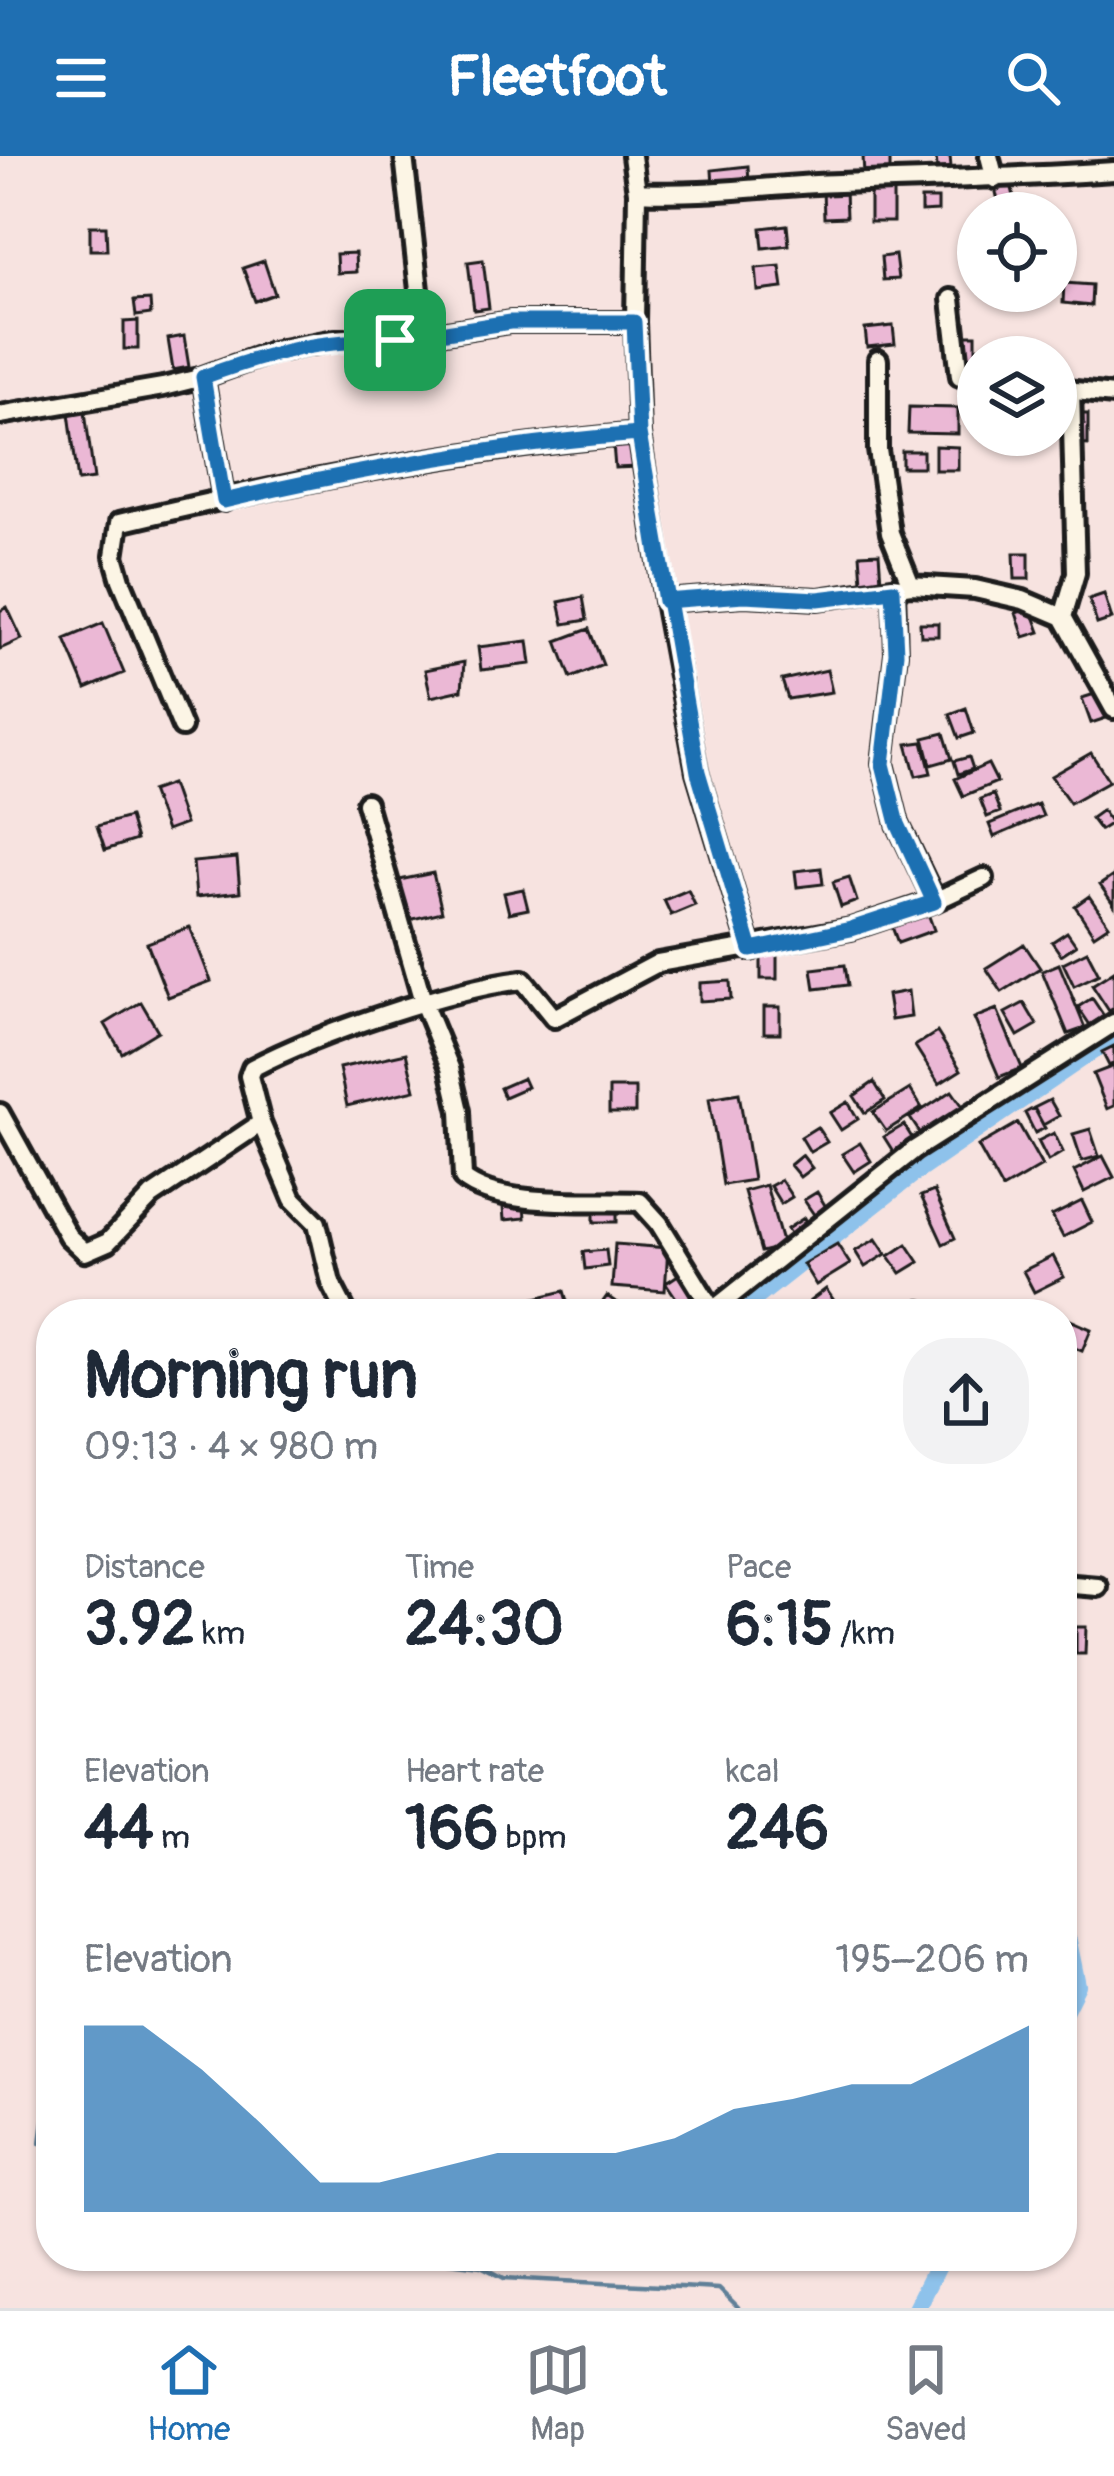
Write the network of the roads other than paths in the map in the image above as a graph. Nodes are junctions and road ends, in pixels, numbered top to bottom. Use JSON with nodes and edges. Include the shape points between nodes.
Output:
{"nodes":[{"id":1,"x":404,"y":156,"type":"edge"},
{"id":2,"x":632,"y":156,"type":"edge"},
{"id":3,"x":989,"y":156,"type":"edge"},
{"id":4,"x":1114,"y":171,"type":"edge"},
{"id":5,"x":995,"y":179,"type":"junction"},
{"id":6,"x":637,"y":192,"type":"junction"},
{"id":7,"x":951,"y":298,"type":"dead end"},
{"id":8,"x":634,"y":322,"type":"junction"},
{"id":9,"x":424,"y":335,"type":"junction"},
{"id":10,"x":957,"y":350,"type":"edge"},
{"id":11,"x":878,"y":360,"type":"dead end"},
{"id":12,"x":203,"y":377,"type":"junction"},
{"id":13,"x":1077,"y":391,"type":"edge"},
{"id":14,"x":1114,"y":394,"type":"edge"},
{"id":15,"x":0,"y":415,"type":"edge"},
{"id":16,"x":639,"y":434,"type":"junction"},
{"id":17,"x":1068,"y":456,"type":"edge"},
{"id":18,"x":224,"y":501,"type":"junction"},
{"id":19,"x":902,"y":587,"type":"junction"},
{"id":20,"x":665,"y":601,"type":"junction"},
{"id":21,"x":1063,"y":617,"type":"junction"},
{"id":22,"x":1114,"y":709,"type":"edge"},
{"id":23,"x":182,"y":727,"type":"dead end"},
{"id":24,"x":366,"y":803,"type":"dead end"},
{"id":25,"x":984,"y":878,"type":"dead end"},
{"id":26,"x":934,"y":902,"type":"junction"},
{"id":27,"x":751,"y":950,"type":"junction"},
{"id":28,"x":424,"y":1005,"type":"junction"},
{"id":29,"x":1114,"y":1023,"type":"edge"},
{"id":30,"x":0,"y":1113,"type":"edge"},
{"id":31,"x":261,"y":1123,"type":"junction"},
{"id":32,"x":339,"y":1299,"type":"edge"},
{"id":33,"x":704,"y":1299,"type":"edge"},
{"id":34,"x":728,"y":1299,"type":"edge"},
{"id":35,"x":1077,"y":1585,"type":"edge"},
{"id":36,"x":1098,"y":1587,"type":"dead end"}],
"edges":[{"from":1,"to":9,"type":"street"},
{"from":2,"to":6,"type":"street"},
{"from":3,"to":5,"type":"street"},
{"from":4,"to":5,"type":"street"},
{"from":5,"to":6,"type":"street"},
{"from":6,"to":8,"type":"street"},
{"from":7,"to":10,"type":"street"},
{"from":8,"to":9,"type":"street","via":[[510,322]]},
{"from":8,"to":16,"type":"street"},
{"from":9,"to":12,"type":"street","via":[[335,340]]},
{"from":11,"to":19,"type":"street","via":[[881,471]]},
{"from":12,"to":15,"type":"street"},
{"from":12,"to":18,"type":"street"},
{"from":13,"to":14,"type":"street"},
{"from":16,"to":18,"type":"street","via":[[413,464]]},
{"from":16,"to":20,"type":"street"},
{"from":17,"to":21,"type":"street","via":[[1076,573]]},
{"from":18,"to":23,"type":"street","via":[[119,523],[117,533],[121,580]]},
{"from":19,"to":20,"type":"street","via":[[818,599]]},
{"from":19,"to":21,"type":"street","via":[[1007,596]]},
{"from":19,"to":26,"type":"street","via":[[883,764],[898,824]]},
{"from":20,"to":27,"type":"street","via":[[698,772]]},
{"from":21,"to":22,"type":"street"},
{"from":24,"to":28,"type":"street"},
{"from":25,"to":26,"type":"street"},
{"from":26,"to":27,"type":"street"},
{"from":27,"to":28,"type":"street","via":[[658,963],[554,1018],[523,980]]},
{"from":28,"to":31,"type":"street","via":[[252,1067]]},
{"from":28,"to":33,"type":"street","via":[[460,1111],[463,1178],[537,1201],[640,1202]]},
{"from":29,"to":34,"type":"street","via":[[914,1150]]},
{"from":30,"to":31,"type":"street","via":[[68,1236],[85,1252]]},
{"from":31,"to":32,"type":"street","via":[[293,1199],[317,1223]]},
{"from":35,"to":36,"type":"street"}]}
